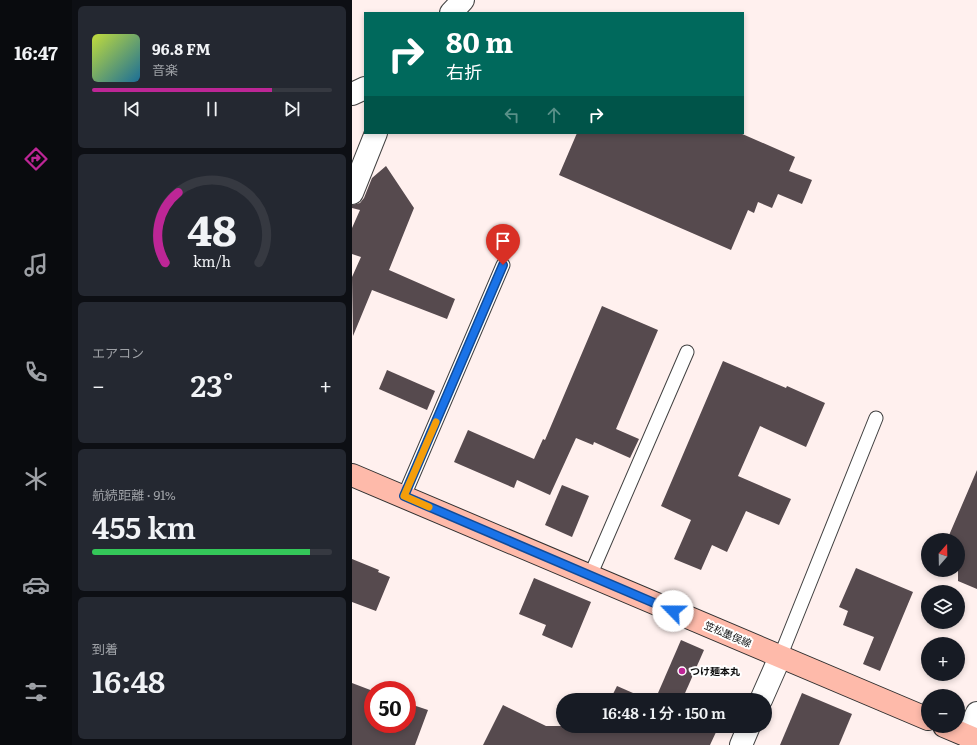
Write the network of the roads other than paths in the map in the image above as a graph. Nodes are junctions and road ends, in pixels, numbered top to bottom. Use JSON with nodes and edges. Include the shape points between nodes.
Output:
{"nodes":[{"id":1,"x":463,"y":0,"type":"edge"},
{"id":2,"x":452,"y":12,"type":"edge"},
{"id":3,"x":364,"y":88,"type":"edge"},
{"id":4,"x":352,"y":94,"type":"edge"},
{"id":5,"x":376,"y":134,"type":"edge"},
{"id":6,"x":352,"y":192,"type":"edge"},
{"id":7,"x":503,"y":265,"type":"dead end"},
{"id":8,"x":687,"y":352,"type":"dead end"},
{"id":9,"x":876,"y":418,"type":"dead end"},
{"id":10,"x":352,"y":474,"type":"edge"},
{"id":11,"x":404,"y":496,"type":"junction"},
{"id":12,"x":590,"y":576,"type":"junction"},
{"id":13,"x":780,"y":656,"type":"junction"},
{"id":14,"x":764,"y":693,"type":"edge"},
{"id":15,"x":977,"y":713,"type":"edge"},
{"id":16,"x":921,"y":716,"type":"edge"},
{"id":17,"x":746,"y":733,"type":"edge"},
{"id":18,"x":960,"y":733,"type":"edge"},
{"id":19,"x":972,"y":738,"type":"edge"},
{"id":20,"x":741,"y":745,"type":"edge"}],
"edges":[{"from":1,"to":2,"type":"street"},
{"from":3,"to":4,"type":"street"},
{"from":5,"to":6,"type":"street"},
{"from":7,"to":11,"type":"lane"},
{"from":8,"to":12,"type":"lane"},
{"from":9,"to":13,"type":"lane"},
{"from":10,"to":11,"type":"main road","name":"笠松墨俣線"},
{"from":11,"to":12,"type":"main road","name":"笠松墨俣線"},
{"from":12,"to":13,"type":"main road","name":"笠松墨俣線"},
{"from":13,"to":14,"type":"street"},
{"from":13,"to":16,"type":"main road","name":"笠松墨俣線"},
{"from":15,"to":19,"type":"street"},
{"from":17,"to":20,"type":"street"},
{"from":18,"to":19,"type":"main road"}]}
